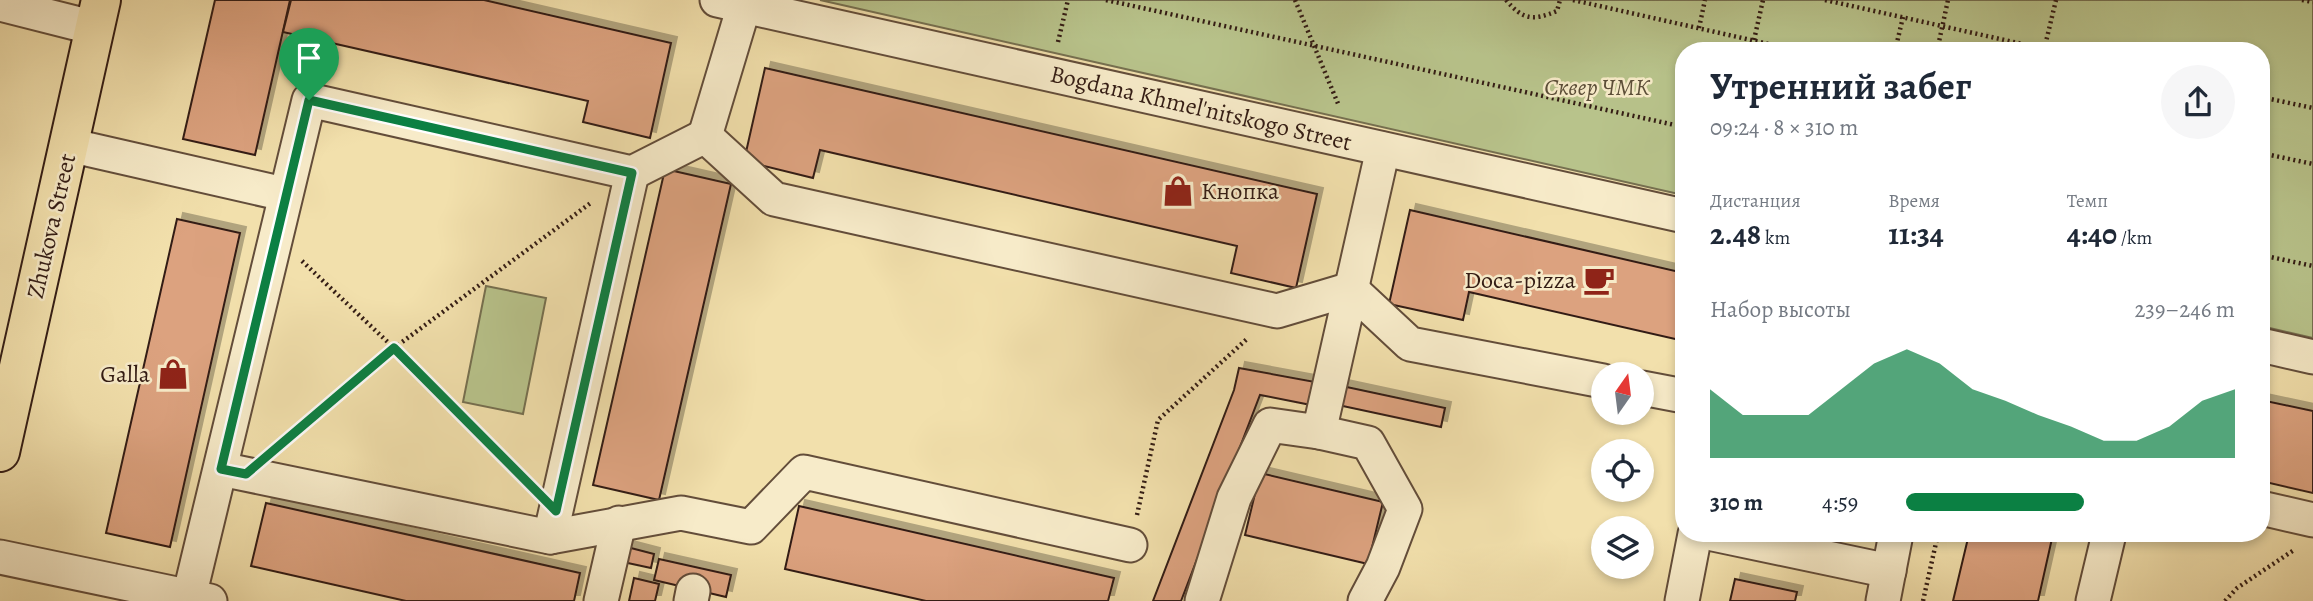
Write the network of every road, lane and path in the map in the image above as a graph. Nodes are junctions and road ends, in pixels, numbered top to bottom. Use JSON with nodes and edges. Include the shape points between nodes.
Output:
{"nodes":[{"id":1,"x":1106,"y":0,"type":"edge"},
{"id":2,"x":1295,"y":0,"type":"edge"},
{"id":3,"x":1506,"y":0,"type":"edge"},
{"id":4,"x":1560,"y":0,"type":"edge"},
{"id":5,"x":1573,"y":0,"type":"edge"},
{"id":6,"x":1705,"y":0,"type":"edge"},
{"id":7,"x":1763,"y":0,"type":"edge"},
{"id":8,"x":1825,"y":0,"type":"edge"},
{"id":9,"x":1948,"y":0,"type":"edge"},
{"id":10,"x":2056,"y":0,"type":"edge"},
{"id":11,"x":2302,"y":0,"type":"edge"},
{"id":12,"x":2313,"y":2,"type":"edge"},
{"id":13,"x":731,"y":3,"type":"edge"},
{"id":14,"x":0,"y":4,"type":"edge"},
{"id":15,"x":98,"y":14,"type":"edge"},
{"id":16,"x":1903,"y":17,"type":"junction"},
{"id":17,"x":1943,"y":26,"type":"junction"},
{"id":18,"x":1699,"y":28,"type":"junction"},
{"id":19,"x":1754,"y":40,"type":"junction"},
{"id":20,"x":1762,"y":42,"type":"edge"},
{"id":21,"x":1897,"y":42,"type":"edge"},
{"id":22,"x":1939,"y":42,"type":"edge"},
{"id":23,"x":2010,"y":42,"type":"edge"},
{"id":24,"x":2046,"y":42,"type":"edge"},
{"id":25,"x":1313,"y":46,"type":"junction"},
{"id":26,"x":2270,"y":99,"type":"edge"},
{"id":27,"x":2313,"y":108,"type":"edge"},
{"id":28,"x":1345,"y":119,"type":"dead end"},
{"id":29,"x":1675,"y":125,"type":"edge"},
{"id":30,"x":705,"y":136,"type":"junction"},
{"id":31,"x":69,"y":145,"type":"junction"},
{"id":32,"x":1383,"y":149,"type":"junction"},
{"id":33,"x":2270,"y":155,"type":"edge"},
{"id":34,"x":2313,"y":164,"type":"edge"},
{"id":35,"x":632,"y":173,"type":"junction"},
{"id":36,"x":284,"y":194,"type":"junction"},
{"id":37,"x":1675,"y":214,"type":"edge"},
{"id":38,"x":276,"y":237,"type":"junction"},
{"id":39,"x":2270,"y":257,"type":"edge"},
{"id":40,"x":2313,"y":266,"type":"edge"},
{"id":41,"x":1351,"y":289,"type":"junction"},
{"id":42,"x":1277,"y":311,"type":"junction"},
{"id":43,"x":2270,"y":347,"type":"edge"},
{"id":44,"x":394,"y":348,"type":"junction"},
{"id":45,"x":2313,"y":357,"type":"edge"},
{"id":46,"x":1591,"y":379,"type":"edge"},
{"id":47,"x":1654,"y":390,"type":"edge"},
{"id":48,"x":1675,"y":394,"type":"edge"},
{"id":49,"x":1319,"y":432,"type":"junction"},
{"id":50,"x":0,"y":452,"type":"edge"},
{"id":51,"x":234,"y":471,"type":"junction"},
{"id":52,"x":2270,"y":513,"type":"edge"},
{"id":53,"x":619,"y":523,"type":"junction"},
{"id":54,"x":553,"y":524,"type":"junction"},
{"id":55,"x":2308,"y":533,"type":"edge"},
{"id":56,"x":1693,"y":542,"type":"edge"},
{"id":57,"x":1740,"y":542,"type":"edge"},
{"id":58,"x":1894,"y":542,"type":"edge"},
{"id":59,"x":1936,"y":542,"type":"edge"},
{"id":60,"x":2107,"y":542,"type":"edge"},
{"id":61,"x":1130,"y":545,"type":"joint"},
{"id":62,"x":0,"y":557,"type":"edge"},
{"id":63,"x":1886,"y":586,"type":"edge"},
{"id":64,"x":199,"y":599,"type":"edge"},
{"id":65,"x":601,"y":601,"type":"edge"},
{"id":66,"x":1202,"y":601,"type":"edge"},
{"id":67,"x":1365,"y":601,"type":"edge"},
{"id":68,"x":1682,"y":601,"type":"edge"},
{"id":69,"x":1923,"y":601,"type":"edge"},
{"id":70,"x":2093,"y":601,"type":"edge"},
{"id":71,"x":2225,"y":601,"type":"edge"}],
"edges":[{"from":1,"to":25,"type":"path"},
{"from":2,"to":25,"type":"path"},
{"from":3,"to":4,"type":"path","via":[[1520,16],[1537,19],[1557,11]]},
{"from":5,"to":18,"type":"path"},
{"from":6,"to":18,"type":"path"},
{"from":7,"to":19,"type":"path"},
{"from":8,"to":16,"type":"path"},
{"from":9,"to":17,"type":"path"},
{"from":10,"to":24,"type":"path"},
{"from":11,"to":12,"type":"path"},
{"from":13,"to":30,"type":"street"},
{"from":13,"to":32,"type":"street","name":"Bogdana Khmel'nitskogo Street"},
{"from":14,"to":15,"type":"street"},
{"from":15,"to":31,"type":"main road","name":"Zhukova Street"},
{"from":16,"to":17,"type":"path"},
{"from":16,"to":21,"type":"path"},
{"from":17,"to":22,"type":"path"},
{"from":17,"to":23,"type":"path"},
{"from":18,"to":19,"type":"path"},
{"from":19,"to":20,"type":"path"},
{"from":25,"to":28,"type":"path"},
{"from":25,"to":29,"type":"path"},
{"from":26,"to":27,"type":"path"},
{"from":30,"to":35,"type":"street"},
{"from":30,"to":42,"type":"street","via":[[774,199]]},
{"from":31,"to":36,"type":"street"},
{"from":31,"to":50,"type":"main road","name":"Zhukova Street"},
{"from":32,"to":37,"type":"street","name":"Bogdana Khmel'nitskogo Street"},
{"from":32,"to":41,"type":"street"},
{"from":33,"to":34,"type":"path"},
{"from":35,"to":36,"type":"street","via":[[309,100]]},
{"from":35,"to":44,"type":"path"},
{"from":35,"to":54,"type":"street"},
{"from":36,"to":38,"type":"street"},
{"from":38,"to":44,"type":"path"},
{"from":38,"to":51,"type":"street"},
{"from":39,"to":40,"type":"path"},
{"from":41,"to":42,"type":"street"},
{"from":41,"to":46,"type":"street","via":[[1410,344]]},
{"from":41,"to":49,"type":"street"},
{"from":42,"to":61,"type":"path","via":[[1158,420]]},
{"from":43,"to":45,"type":"street"},
{"from":44,"to":51,"type":"path"},
{"from":44,"to":54,"type":"path"},
{"from":47,"to":48,"type":"street"},
{"from":49,"to":66,"type":"street","via":[[1270,425],[1234,498]]},
{"from":49,"to":67,"type":"street","via":[[1368,443],[1405,509]]},
{"from":51,"to":54,"type":"street"},
{"from":51,"to":64,"type":"street"},
{"from":52,"to":55,"type":"street"},
{"from":53,"to":54,"type":"street"},
{"from":53,"to":61,"type":"street","via":[[681,513],[751,527],[804,472]]},
{"from":53,"to":65,"type":"street"},
{"from":55,"to":71,"type":"path"},
{"from":56,"to":68,"type":"street"},
{"from":57,"to":63,"type":"street"},
{"from":58,"to":63,"type":"street"},
{"from":59,"to":69,"type":"path"},
{"from":60,"to":70,"type":"street"},
{"from":62,"to":64,"type":"street"}]}
